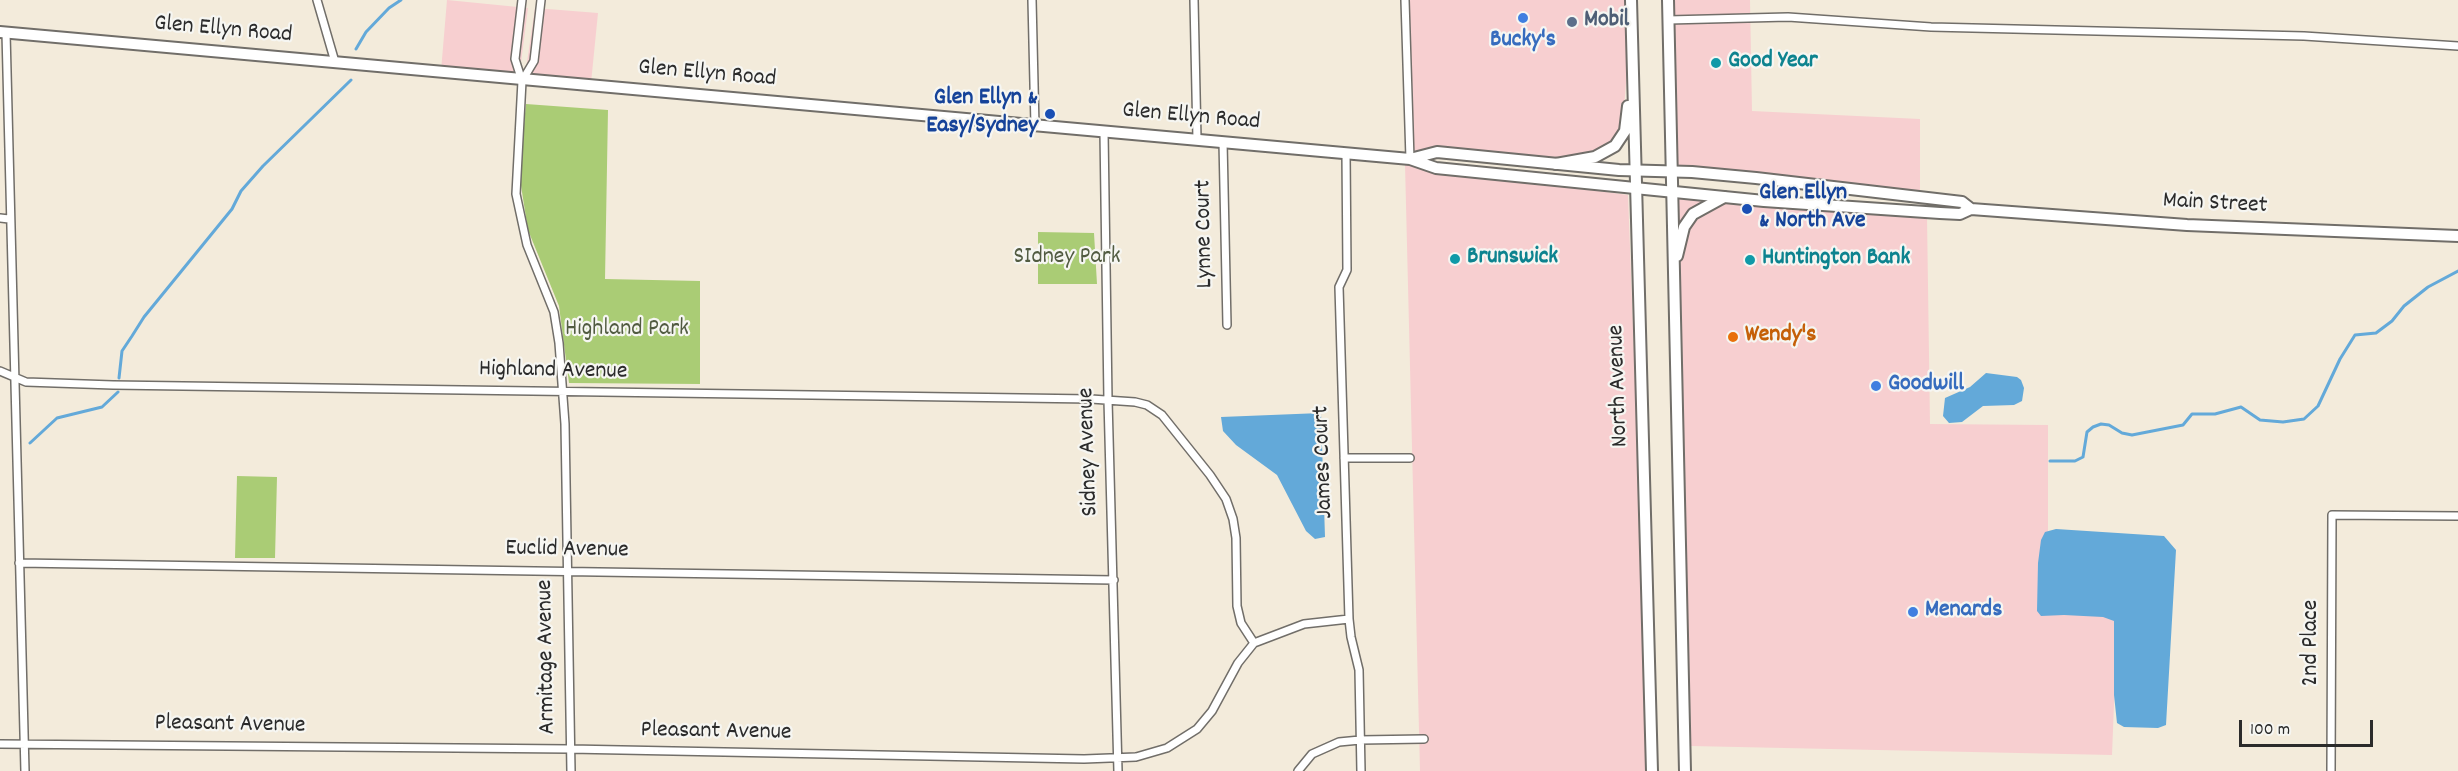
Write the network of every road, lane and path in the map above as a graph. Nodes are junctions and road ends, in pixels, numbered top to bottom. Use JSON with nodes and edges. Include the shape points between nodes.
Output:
{"nodes":[{"id":1,"x":317,"y":0,"type":"edge"},
{"id":2,"x":522,"y":0,"type":"edge"},
{"id":3,"x":541,"y":0,"type":"edge"},
{"id":4,"x":1032,"y":0,"type":"edge"},
{"id":5,"x":1194,"y":0,"type":"edge"},
{"id":6,"x":1405,"y":0,"type":"edge"},
{"id":7,"x":1631,"y":0,"type":"edge"},
{"id":8,"x":1668,"y":0,"type":"edge"},
{"id":9,"x":1668,"y":20,"type":"junction"},
{"id":10,"x":3,"y":32,"type":"edge"},
{"id":11,"x":1632,"y":43,"type":"junction"},
{"id":12,"x":2458,"y":46,"type":"edge"},
{"id":13,"x":335,"y":62,"type":"junction"},
{"id":14,"x":522,"y":81,"type":"junction"},
{"id":15,"x":1035,"y":126,"type":"junction"},
{"id":16,"x":1104,"y":132,"type":"junction"},
{"id":17,"x":1197,"y":139,"type":"junction"},
{"id":18,"x":1223,"y":142,"type":"junction"},
{"id":19,"x":1346,"y":153,"type":"junction"},
{"id":20,"x":1410,"y":159,"type":"junction"},
{"id":21,"x":1556,"y":165,"type":"junction"},
{"id":22,"x":1635,"y":171,"type":"junction"},
{"id":23,"x":1671,"y":171,"type":"junction"},
{"id":24,"x":1635,"y":190,"type":"junction"},
{"id":25,"x":1671,"y":192,"type":"junction"},
{"id":26,"x":1724,"y":197,"type":"junction"},
{"id":27,"x":1971,"y":209,"type":"junction"},
{"id":28,"x":0,"y":218,"type":"edge"},
{"id":29,"x":9,"y":219,"type":"junction"},
{"id":30,"x":2458,"y":236,"type":"edge"},
{"id":31,"x":1674,"y":286,"type":"junction"},
{"id":32,"x":1227,"y":325,"type":"dead end"},
{"id":33,"x":0,"y":371,"type":"edge"},
{"id":34,"x":14,"y":378,"type":"junction"},
{"id":35,"x":562,"y":391,"type":"junction"},
{"id":36,"x":1108,"y":400,"type":"junction"},
{"id":37,"x":1344,"y":458,"type":"junction"},
{"id":38,"x":1410,"y":458,"type":"dead end"},
{"id":39,"x":2458,"y":516,"type":"edge"},
{"id":40,"x":19,"y":564,"type":"junction"},
{"id":41,"x":566,"y":570,"type":"junction"},
{"id":42,"x":1114,"y":580,"type":"junction"},
{"id":43,"x":1349,"y":619,"type":"junction"},
{"id":44,"x":1254,"y":642,"type":"junction"},
{"id":45,"x":1424,"y":739,"type":"dead end"},
{"id":46,"x":1360,"y":740,"type":"junction"},
{"id":47,"x":0,"y":744,"type":"edge"},
{"id":48,"x":24,"y":744,"type":"junction"},
{"id":49,"x":570,"y":749,"type":"junction"},
{"id":50,"x":1118,"y":756,"type":"junction"},
{"id":51,"x":25,"y":771,"type":"edge"},
{"id":52,"x":571,"y":771,"type":"edge"},
{"id":53,"x":1118,"y":771,"type":"edge"},
{"id":54,"x":1298,"y":771,"type":"edge"},
{"id":55,"x":1361,"y":771,"type":"edge"},
{"id":56,"x":1652,"y":771,"type":"edge"},
{"id":57,"x":1685,"y":771,"type":"edge"},
{"id":58,"x":2331,"y":771,"type":"edge"}],
"edges":[{"from":1,"to":13,"type":"street"},
{"from":2,"to":14,"type":"street","name":"Armitage Avenue","via":[[515,59]]},
{"from":3,"to":14,"type":"street","name":"Armitage Avenue","via":[[534,61]]},
{"from":4,"to":15,"type":"street"},
{"from":5,"to":17,"type":"street"},
{"from":6,"to":20,"type":"street"},
{"from":7,"to":11,"type":"street","name":"North Avenue"},
{"from":8,"to":9,"type":"street"},
{"from":9,"to":12,"type":"street","via":[[1788,17],[1931,27],[2304,36]]},
{"from":9,"to":23,"type":"street"},
{"from":10,"to":13,"type":"street","name":"Glen Ellyn Road"},
{"from":10,"to":29,"type":"street"},
{"from":11,"to":21,"type":"street","via":[[1625,130],[1615,146],[1595,157]]},
{"from":11,"to":22,"type":"street","name":"North Avenue"},
{"from":13,"to":14,"type":"street","name":"Glen Ellyn Road"},
{"from":14,"to":15,"type":"street","name":"Glen Ellyn Road"},
{"from":14,"to":35,"type":"street","name":"Armitage Avenue","via":[[516,194],[525,237],[554,312]]},
{"from":15,"to":16,"type":"street","name":"Glen Ellyn Road"},
{"from":16,"to":17,"type":"street","name":"Glen Ellyn Road"},
{"from":16,"to":36,"type":"street","name":"Sidney Avenue"},
{"from":17,"to":18,"type":"street","name":"Glen Ellyn Road"},
{"from":18,"to":19,"type":"street","name":"Glen Ellyn Road"},
{"from":18,"to":32,"type":"street","name":"Lynne Court"},
{"from":19,"to":20,"type":"street","name":"Glen Ellyn Road"},
{"from":19,"to":37,"type":"street","name":"James Court","via":[[1347,270],[1339,287]]},
{"from":20,"to":21,"type":"street","name":"Glen Ellyn Road","via":[[1437,152]]},
{"from":20,"to":24,"type":"street","name":"Glen Ellyn Road","via":[[1436,168]]},
{"from":21,"to":22,"type":"street","name":"Glen Ellyn Road"},
{"from":22,"to":23,"type":"street","name":"Glen Ellyn Road"},
{"from":22,"to":24,"type":"street","name":"North Avenue"},
{"from":23,"to":25,"type":"street"},
{"from":23,"to":27,"type":"street","name":"Main Street","via":[[1951,200]]},
{"from":24,"to":25,"type":"street","name":"Glen Ellyn Road"},
{"from":24,"to":56,"type":"street","name":"North Avenue"},
{"from":25,"to":26,"type":"street","name":"Main Street"},
{"from":25,"to":31,"type":"street"},
{"from":26,"to":27,"type":"street","name":"Main Street","via":[[1950,214]]},
{"from":26,"to":31,"type":"street","via":[[1693,214],[1684,227]]},
{"from":27,"to":30,"type":"street","name":"Main Street","via":[[2194,225]]},
{"from":28,"to":29,"type":"street"},
{"from":29,"to":34,"type":"street"},
{"from":31,"to":57,"type":"street"},
{"from":33,"to":34,"type":"street","name":"Highland Avenue"},
{"from":34,"to":35,"type":"street","name":"Highland Avenue","via":[[26,382],[113,385]]},
{"from":34,"to":40,"type":"street"},
{"from":35,"to":36,"type":"street","name":"Highland Avenue"},
{"from":35,"to":41,"type":"street","name":"Armitage Avenue"},
{"from":36,"to":42,"type":"street","name":"Sidney Avenue"},
{"from":36,"to":44,"type":"street","name":"Highland Avenue","via":[[1147,405],[1162,415],[1220,488],[1234,524],[1239,614]]},
{"from":37,"to":38,"type":"street"},
{"from":37,"to":43,"type":"street","name":"James Court"},
{"from":39,"to":58,"type":"street","name":"2nd Place","via":[[2332,515]]},
{"from":40,"to":41,"type":"street","name":"Euclid Avenue"},
{"from":40,"to":48,"type":"street"},
{"from":41,"to":42,"type":"street","name":"Euclid Avenue"},
{"from":41,"to":49,"type":"street","name":"Armitage Avenue"},
{"from":42,"to":50,"type":"street","name":"Sidney Avenue"},
{"from":43,"to":44,"type":"street","via":[[1304,624]]},
{"from":43,"to":46,"type":"street","name":"James Court","via":[[1359,670]]},
{"from":44,"to":50,"type":"street","name":"Pleasant Avenue","via":[[1197,729],[1159,751]]},
{"from":45,"to":46,"type":"street"},
{"from":46,"to":54,"type":"street","via":[[1312,754]]},
{"from":46,"to":55,"type":"street","name":"James Court"},
{"from":47,"to":48,"type":"street","name":"Pleasant Avenue"},
{"from":48,"to":49,"type":"street","name":"Pleasant Avenue"},
{"from":48,"to":51,"type":"street"},
{"from":49,"to":50,"type":"street","name":"Pleasant Avenue","via":[[1084,759]]},
{"from":49,"to":52,"type":"street","name":"Armitage Avenue"},
{"from":50,"to":53,"type":"street","name":"Sidney Avenue"}]}
